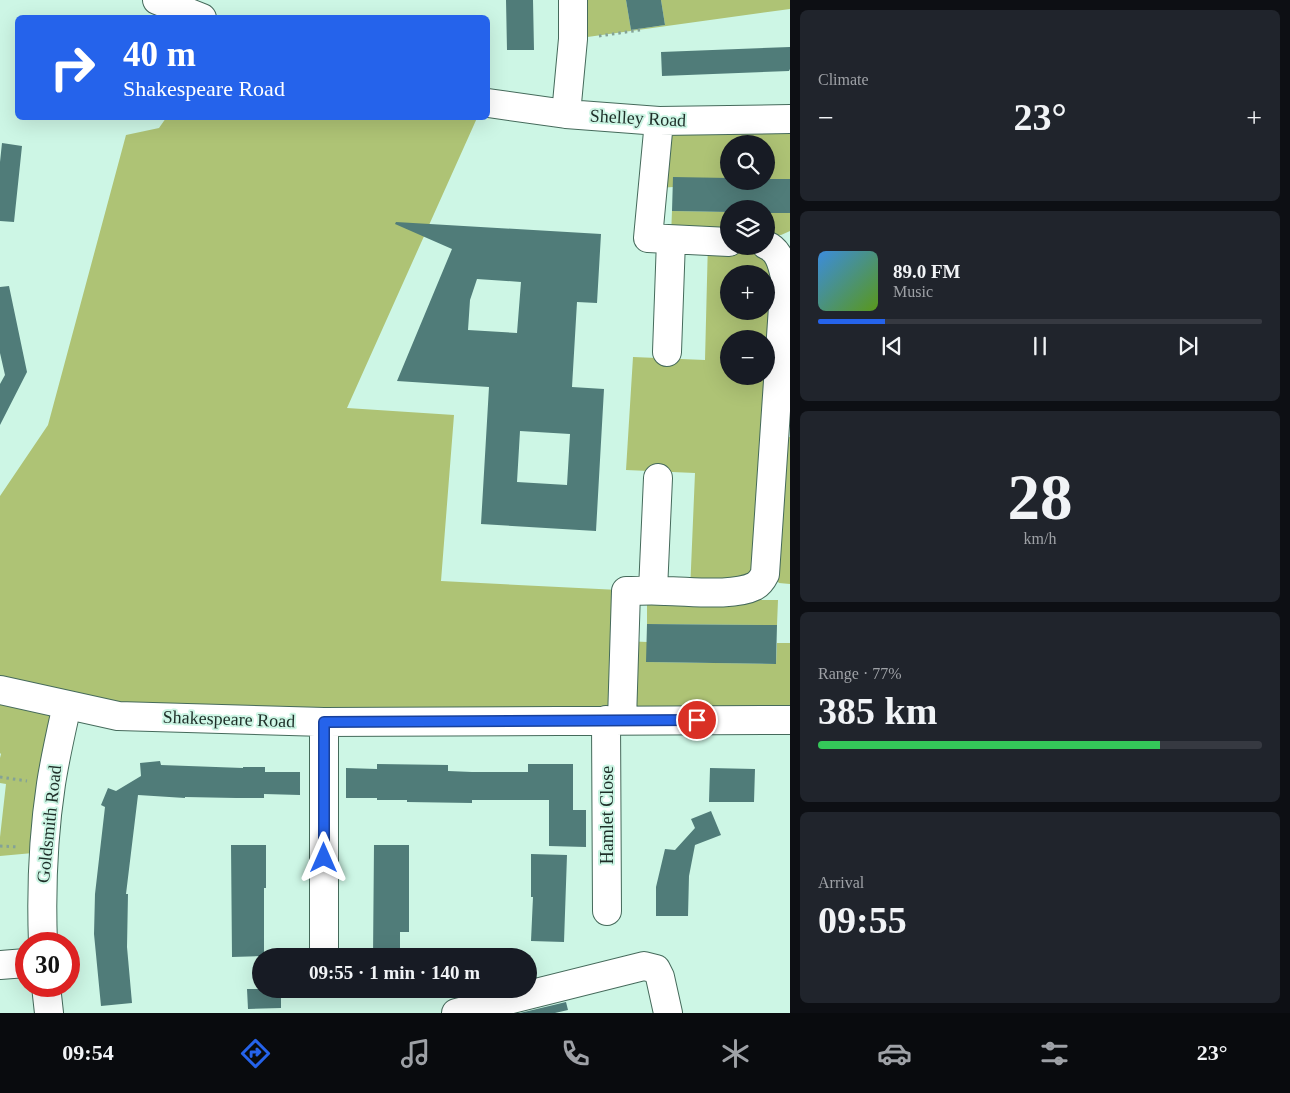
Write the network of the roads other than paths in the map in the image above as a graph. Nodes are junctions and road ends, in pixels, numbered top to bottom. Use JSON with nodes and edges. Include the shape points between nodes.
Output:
{"nodes":[{"id":1,"x":157,"y":0,"type":"edge"},
{"id":2,"x":573,"y":0,"type":"edge"},
{"id":3,"x":194,"y":15,"type":"edge"},
{"id":4,"x":490,"y":102,"type":"edge"},
{"id":5,"x":566,"y":114,"type":"junction"},
{"id":6,"x":790,"y":119,"type":"edge"},
{"id":7,"x":658,"y":121,"type":"junction"},
{"id":8,"x":671,"y":240,"type":"junction"},
{"id":9,"x":720,"y":242,"type":"edge"},
{"id":10,"x":775,"y":252,"type":"edge"},
{"id":11,"x":667,"y":352,"type":"dead end"},
{"id":12,"x":658,"y":478,"type":"dead end"},
{"id":13,"x":653,"y":590,"type":"junction"},
{"id":14,"x":0,"y":690,"type":"edge"},
{"id":15,"x":67,"y":706,"type":"junction"},
{"id":16,"x":614,"y":720,"type":"junction"},
{"id":17,"x":790,"y":720,"type":"edge"},
{"id":18,"x":324,"y":722,"type":"junction"},
{"id":19,"x":607,"y":910,"type":"dead end"},
{"id":20,"x":43,"y":932,"type":"edge"},
{"id":21,"x":324,"y":948,"type":"edge"},
{"id":22,"x":15,"y":964,"type":"edge"},
{"id":23,"x":0,"y":965,"type":"edge"},
{"id":24,"x":47,"y":997,"type":"edge"},
{"id":25,"x":49,"y":1013,"type":"edge"},
{"id":26,"x":456,"y":1013,"type":"edge"},
{"id":27,"x":668,"y":1013,"type":"edge"}],
"edges":[{"from":1,"to":3,"type":"street"},
{"from":2,"to":5,"type":"street"},
{"from":4,"to":5,"type":"street","name":"Shelley Road"},
{"from":5,"to":7,"type":"street","name":"Shelley Road"},
{"from":6,"to":7,"type":"street","name":"Shelley Road"},
{"from":7,"to":8,"type":"street","via":[[648,238]]},
{"from":8,"to":9,"type":"street"},
{"from":8,"to":11,"type":"street"},
{"from":10,"to":13,"type":"street","via":[[785,277],[765,574],[755,586],[729,592]]},
{"from":12,"to":13,"type":"street"},
{"from":13,"to":16,"type":"street","name":"Hamlet Close","via":[[626,591]]},
{"from":14,"to":15,"type":"street","name":"Shakespeare Road"},
{"from":15,"to":18,"type":"street","name":"Shakespeare Road","via":[[118,716]]},
{"from":15,"to":20,"type":"street","name":"Goldsmith Road","via":[[47,817]]},
{"from":16,"to":17,"type":"street","name":"Shakespeare Road"},
{"from":16,"to":18,"type":"street","name":"Shakespeare Road"},
{"from":16,"to":19,"type":"street","name":"Hamlet Close"},
{"from":18,"to":21,"type":"street"},
{"from":22,"to":23,"type":"street"},
{"from":24,"to":25,"type":"street"},
{"from":26,"to":27,"type":"street","via":[[644,966],[656,969]]}]}
